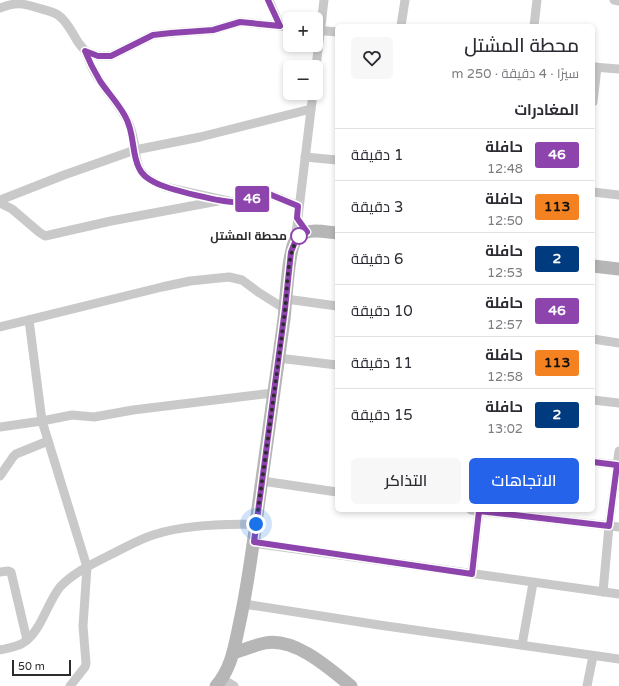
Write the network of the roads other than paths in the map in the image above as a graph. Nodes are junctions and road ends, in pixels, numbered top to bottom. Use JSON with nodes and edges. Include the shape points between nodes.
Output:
{"nodes":[{"id":1,"x":268,"y":0,"type":"edge"},
{"id":2,"x":324,"y":0,"type":"edge"},
{"id":3,"x":405,"y":0,"type":"edge"},
{"id":4,"x":537,"y":0,"type":"edge"},
{"id":5,"x":614,"y":0,"type":"edge"},
{"id":6,"x":619,"y":1,"type":"edge"},
{"id":7,"x":0,"y":8,"type":"edge"},
{"id":8,"x":322,"y":12,"type":"edge"},
{"id":9,"x":401,"y":24,"type":"edge"},
{"id":10,"x":534,"y":24,"type":"edge"},
{"id":11,"x":280,"y":26,"type":"junction"},
{"id":12,"x":283,"y":26,"type":"edge"},
{"id":13,"x":323,"y":31,"type":"edge"},
{"id":14,"x":335,"y":32,"type":"edge"},
{"id":15,"x":85,"y":51,"type":"junction"},
{"id":16,"x":595,"y":67,"type":"edge"},
{"id":17,"x":619,"y":69,"type":"edge"},
{"id":18,"x":312,"y":100,"type":"edge"},
{"id":19,"x":311,"y":109,"type":"junction"},
{"id":20,"x":135,"y":150,"type":"junction"},
{"id":21,"x":305,"y":157,"type":"junction"},
{"id":22,"x":335,"y":160,"type":"edge"},
{"id":23,"x":595,"y":192,"type":"edge"},
{"id":24,"x":619,"y":195,"type":"edge"},
{"id":25,"x":223,"y":200,"type":"junction"},
{"id":26,"x":0,"y":202,"type":"edge"},
{"id":27,"x":298,"y":206,"type":"junction"},
{"id":28,"x":297,"y":218,"type":"junction"},
{"id":29,"x":307,"y":232,"type":"junction"},
{"id":30,"x":335,"y":233,"type":"edge"},
{"id":31,"x":295,"y":242,"type":"junction"},
{"id":32,"x":595,"y":266,"type":"edge"},
{"id":33,"x":619,"y":269,"type":"edge"},
{"id":34,"x":286,"y":304,"type":"junction"},
{"id":35,"x":335,"y":306,"type":"edge"},
{"id":36,"x":29,"y":320,"type":"junction"},
{"id":37,"x":0,"y":327,"type":"edge"},
{"id":38,"x":595,"y":339,"type":"edge"},
{"id":39,"x":619,"y":343,"type":"edge"},
{"id":40,"x":278,"y":358,"type":"junction"},
{"id":41,"x":335,"y":365,"type":"edge"},
{"id":42,"x":273,"y":393,"type":"junction"},
{"id":43,"x":595,"y":400,"type":"edge"},
{"id":44,"x":619,"y":403,"type":"edge"},
{"id":45,"x":42,"y":421,"type":"junction"},
{"id":46,"x":0,"y":427,"type":"edge"},
{"id":47,"x":48,"y":441,"type":"junction"},
{"id":48,"x":619,"y":452,"type":"edge"},
{"id":49,"x":595,"y":462,"type":"edge"},
{"id":50,"x":618,"y":465,"type":"edge"},
{"id":51,"x":0,"y":476,"type":"edge"},
{"id":52,"x":262,"y":481,"type":"junction"},
{"id":53,"x":335,"y":492,"type":"edge"},
{"id":54,"x":475,"y":512,"type":"edge"},
{"id":55,"x":496,"y":512,"type":"edge"},
{"id":56,"x":537,"y":514,"type":"edge"},
{"id":57,"x":256,"y":524,"type":"junction"},
{"id":58,"x":609,"y":526,"type":"junction"},
{"id":59,"x":619,"y":527,"type":"edge"},
{"id":60,"x":254,"y":542,"type":"junction"},
{"id":61,"x":87,"y":567,"type":"junction"},
{"id":62,"x":0,"y":572,"type":"edge"},
{"id":63,"x":472,"y":574,"type":"junction"},
{"id":64,"x":534,"y":583,"type":"junction"},
{"id":65,"x":603,"y":592,"type":"junction"},
{"id":66,"x":619,"y":594,"type":"edge"},
{"id":67,"x":244,"y":604,"type":"junction"},
{"id":68,"x":27,"y":640,"type":"junction"},
{"id":69,"x":522,"y":645,"type":"junction"},
{"id":70,"x":0,"y":650,"type":"edge"},
{"id":71,"x":233,"y":653,"type":"junction"},
{"id":72,"x":593,"y":656,"type":"junction"},
{"id":73,"x":619,"y":659,"type":"edge"},
{"id":74,"x":219,"y":682,"type":"edge"},
{"id":75,"x":70,"y":686,"type":"edge"},
{"id":76,"x":234,"y":686,"type":"edge"},
{"id":77,"x":352,"y":686,"type":"edge"},
{"id":78,"x":588,"y":686,"type":"edge"}],
"edges":[{"from":1,"to":11,"type":"street"},
{"from":2,"to":8,"type":"street"},
{"from":3,"to":9,"type":"street"},
{"from":4,"to":10,"type":"street"},
{"from":5,"to":6,"type":"street"},
{"from":7,"to":15,"type":"street","via":[[18,3],[58,15],[69,26]]},
{"from":11,"to":12,"type":"street"},
{"from":11,"to":15,"type":"street","via":[[240,22],[213,30],[153,35],[111,56],[98,56]]},
{"from":13,"to":14,"type":"street"},
{"from":15,"to":20,"type":"street","via":[[100,81],[125,115]]},
{"from":16,"to":17,"type":"street"},
{"from":18,"to":19,"type":"street"},
{"from":19,"to":20,"type":"street"},
{"from":19,"to":21,"type":"street"},
{"from":20,"to":25,"type":"street","via":[[136,162],[145,177],[192,194]]},
{"from":20,"to":26,"type":"street","via":[[64,175]]},
{"from":21,"to":22,"type":"street"},
{"from":21,"to":27,"type":"street"},
{"from":23,"to":24,"type":"street"},
{"from":25,"to":26,"type":"street","via":[[45,236],[12,208]]},
{"from":25,"to":27,"type":"street","via":[[240,202],[269,194]]},
{"from":27,"to":28,"type":"street"},
{"from":28,"to":29,"type":"street"},
{"from":28,"to":31,"type":"street"},
{"from":29,"to":30,"type":"street"},
{"from":29,"to":31,"type":"street"},
{"from":31,"to":34,"type":"street","via":[[291,252]]},
{"from":32,"to":33,"type":"street"},
{"from":34,"to":35,"type":"street"},
{"from":34,"to":36,"type":"street","via":[[258,292],[242,280],[229,277],[162,287]]},
{"from":34,"to":40,"type":"street"},
{"from":36,"to":37,"type":"street"},
{"from":36,"to":45,"type":"street"},
{"from":38,"to":39,"type":"street"},
{"from":40,"to":41,"type":"street"},
{"from":40,"to":42,"type":"street"},
{"from":42,"to":45,"type":"street","via":[[94,417],[72,415]]},
{"from":42,"to":52,"type":"street"},
{"from":43,"to":44,"type":"street"},
{"from":45,"to":46,"type":"street"},
{"from":45,"to":47,"type":"street"},
{"from":47,"to":51,"type":"street","via":[[13,456]]},
{"from":47,"to":61,"type":"street"},
{"from":48,"to":50,"type":"street"},
{"from":49,"to":50,"type":"street"},
{"from":50,"to":58,"type":"street"},
{"from":52,"to":53,"type":"street"},
{"from":52,"to":57,"type":"street"},
{"from":54,"to":63,"type":"street"},
{"from":55,"to":56,"type":"street"},
{"from":56,"to":58,"type":"street"},
{"from":57,"to":60,"type":"street"},
{"from":57,"to":61,"type":"street","via":[[198,526],[152,535]]},
{"from":58,"to":59,"type":"street"},
{"from":58,"to":65,"type":"street"},
{"from":60,"to":63,"type":"street"},
{"from":60,"to":67,"type":"street"},
{"from":61,"to":68,"type":"street","via":[[60,587]]},
{"from":61,"to":75,"type":"street","via":[[83,618],[86,663]]},
{"from":62,"to":68,"type":"street","via":[[11,572]]},
{"from":63,"to":64,"type":"street"},
{"from":64,"to":65,"type":"street"},
{"from":64,"to":69,"type":"street"},
{"from":65,"to":66,"type":"street"},
{"from":67,"to":69,"type":"street"},
{"from":67,"to":71,"type":"street"},
{"from":68,"to":70,"type":"street"},
{"from":69,"to":72,"type":"street"},
{"from":71,"to":74,"type":"street"},
{"from":71,"to":77,"type":"street","via":[[266,643],[289,645],[327,666]]},
{"from":72,"to":73,"type":"street"},
{"from":72,"to":78,"type":"street"},
{"from":74,"to":76,"type":"street"}]}
